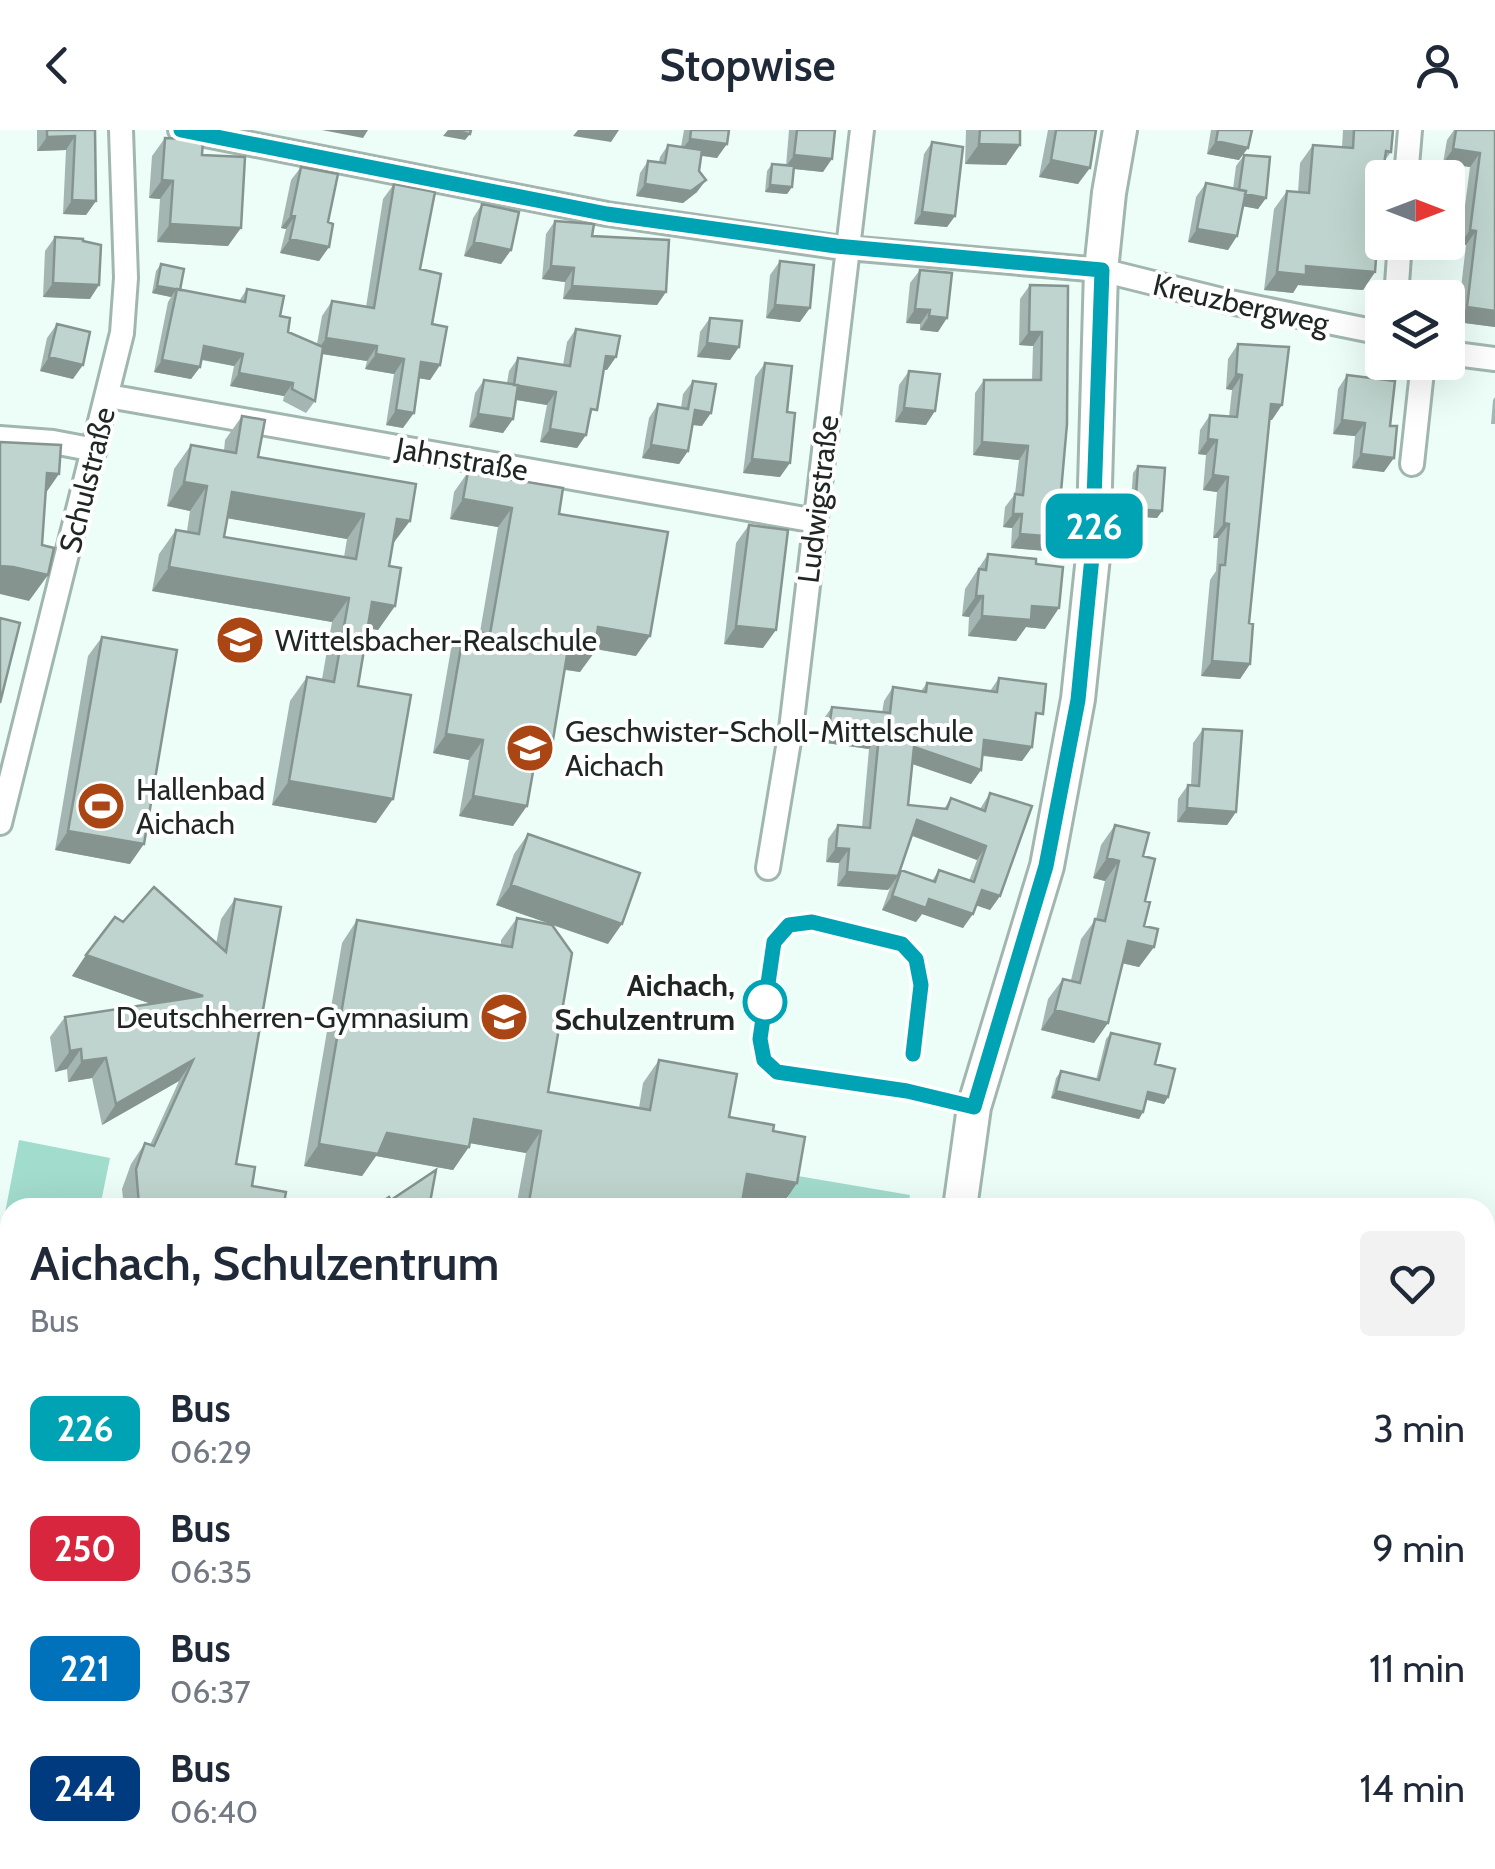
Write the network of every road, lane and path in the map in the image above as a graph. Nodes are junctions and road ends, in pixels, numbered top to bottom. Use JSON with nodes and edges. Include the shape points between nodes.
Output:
{"nodes":[{"id":1,"x":121,"y":130,"type":"edge"},
{"id":2,"x":180,"y":130,"type":"edge"},
{"id":3,"x":862,"y":130,"type":"edge"},
{"id":4,"x":1120,"y":130,"type":"edge"},
{"id":5,"x":1410,"y":130,"type":"edge"},
{"id":6,"x":1408,"y":160,"type":"edge"},
{"id":7,"x":846,"y":248,"type":"junction"},
{"id":8,"x":1102,"y":270,"type":"junction"},
{"id":9,"x":1365,"y":330,"type":"edge"},
{"id":10,"x":1465,"y":355,"type":"edge"},
{"id":11,"x":1495,"y":359,"type":"edge"},
{"id":12,"x":1421,"y":380,"type":"edge"},
{"id":13,"x":108,"y":396,"type":"junction"},
{"id":14,"x":0,"y":438,"type":"edge"},
{"id":15,"x":94,"y":450,"type":"junction"},
{"id":16,"x":1412,"y":464,"type":"dead end"},
{"id":17,"x":816,"y":521,"type":"junction"},
{"id":18,"x":0,"y":824,"type":"edge"},
{"id":19,"x":768,"y":868,"type":"dead end"},
{"id":20,"x":961,"y":1198,"type":"edge"}],
"edges":[{"from":1,"to":13,"type":"street","name":"Schulstraße","via":[[126,278]]},
{"from":2,"to":7,"type":"street","name":"Kreuzbergweg","via":[[607,214]]},
{"from":3,"to":7,"type":"street","name":"Ludwigstraße"},
{"from":4,"to":8,"type":"main road"},
{"from":5,"to":6,"type":"street"},
{"from":7,"to":8,"type":"street","name":"Kreuzbergweg"},
{"from":7,"to":17,"type":"street","name":"Ludwigstraße"},
{"from":8,"to":9,"type":"street","name":"Kreuzbergweg"},
{"from":8,"to":20,"type":"main road","via":[[1092,557],[1078,700],[1046,866],[974,1107]]},
{"from":10,"to":11,"type":"street"},
{"from":12,"to":16,"type":"street"},
{"from":13,"to":15,"type":"street","name":"Schulstraße"},
{"from":13,"to":17,"type":"street","name":"Jahnstraße"},
{"from":14,"to":15,"type":"street"},
{"from":15,"to":18,"type":"street","name":"Schulstraße"},
{"from":17,"to":19,"type":"street","name":"Ludwigstraße"}]}
